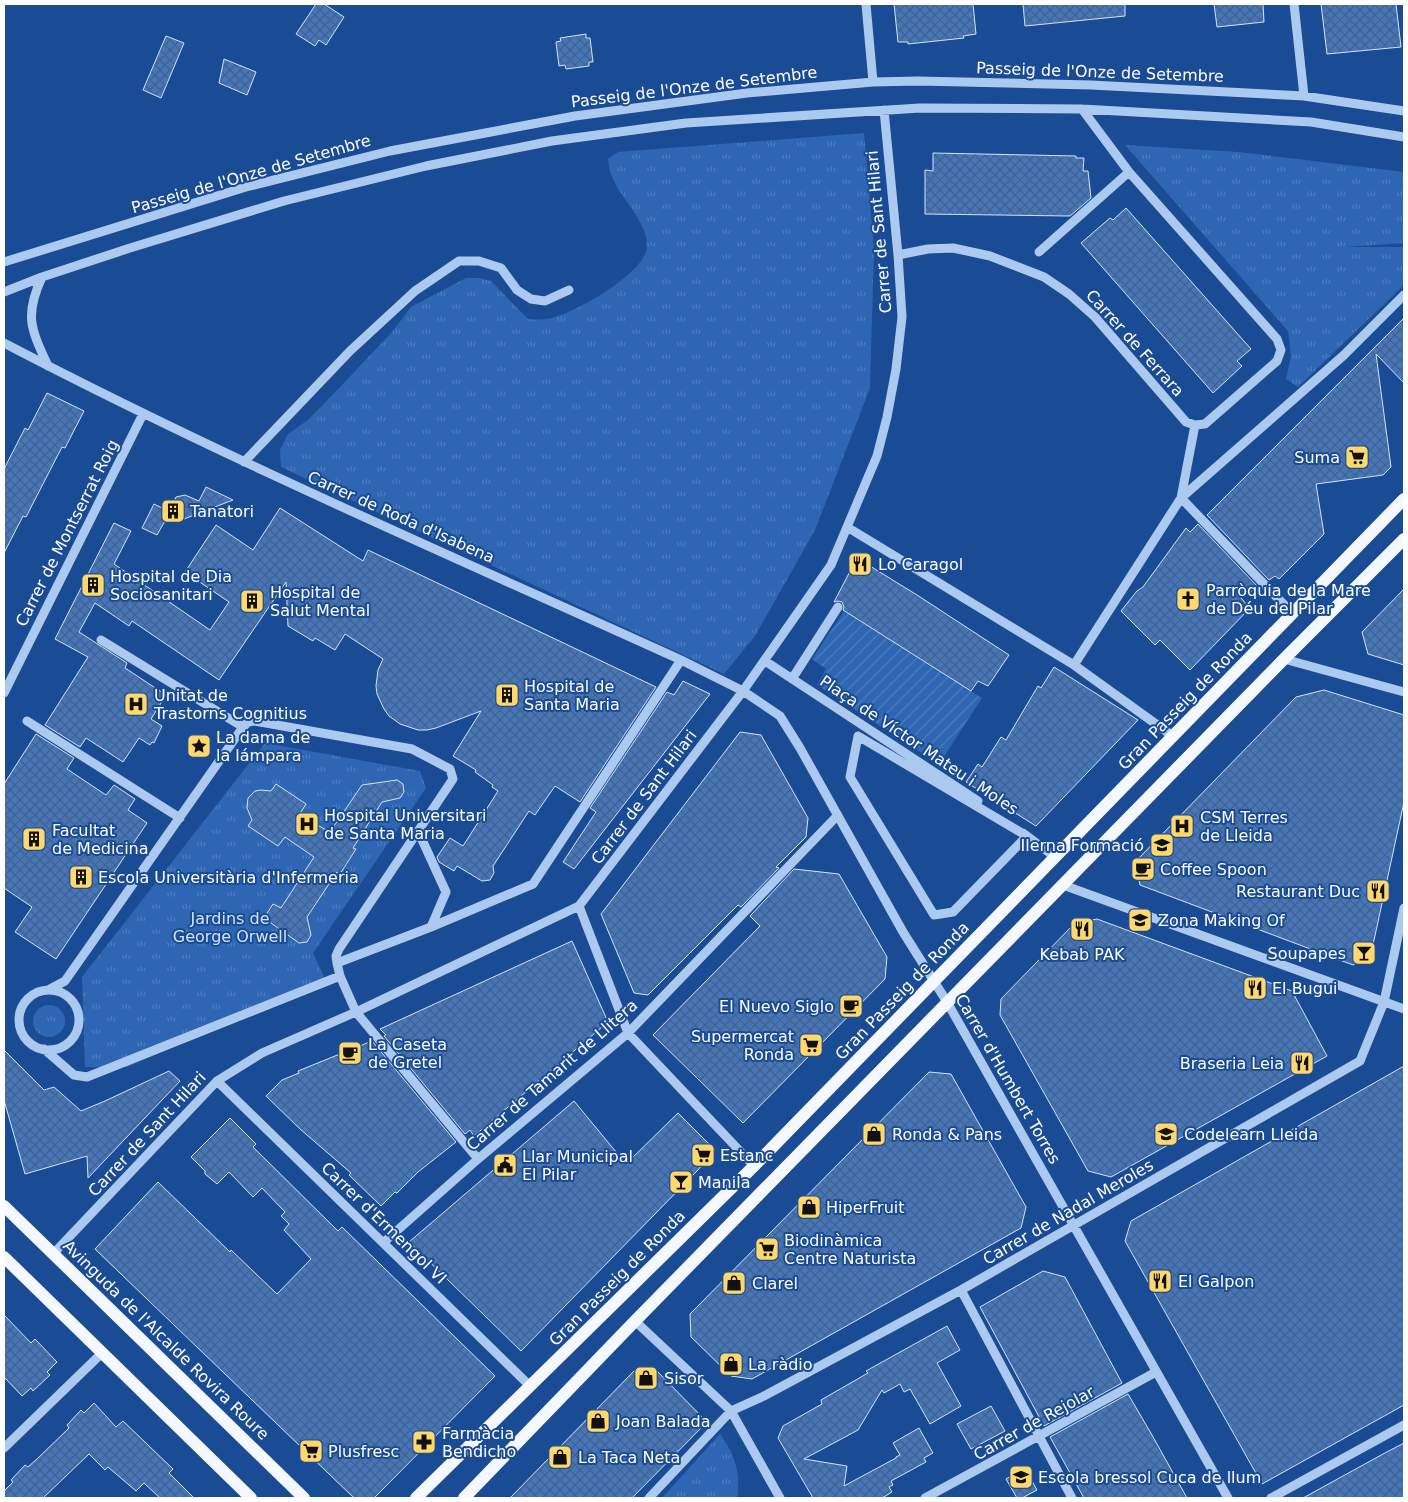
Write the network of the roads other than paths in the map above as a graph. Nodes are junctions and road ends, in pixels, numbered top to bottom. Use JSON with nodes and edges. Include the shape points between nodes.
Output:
{"nodes":[{"id":1,"x":866,"y":4,"type":"edge"},
{"id":2,"x":1294,"y":4,"type":"edge"},
{"id":3,"x":873,"y":82,"type":"junction"},
{"id":4,"x":1304,"y":96,"type":"junction"},
{"id":5,"x":1082,"y":109,"type":"junction"},
{"id":6,"x":884,"y":110,"type":"junction"},
{"id":7,"x":1404,"y":111,"type":"edge"},
{"id":8,"x":1404,"y":137,"type":"edge"},
{"id":9,"x":1129,"y":172,"type":"junction"},
{"id":10,"x":1039,"y":252,"type":"dead end"},
{"id":11,"x":898,"y":255,"type":"junction"},
{"id":12,"x":4,"y":262,"type":"edge"},
{"id":13,"x":42,"y":277,"type":"junction"},
{"id":14,"x":568,"y":290,"type":"dead end"},
{"id":15,"x":4,"y":292,"type":"edge"},
{"id":16,"x":1404,"y":295,"type":"edge"},
{"id":17,"x":4,"y":343,"type":"edge"},
{"id":18,"x":48,"y":366,"type":"junction"},
{"id":19,"x":143,"y":414,"type":"junction"},
{"id":20,"x":1196,"y":425,"type":"junction"},
{"id":21,"x":244,"y":462,"type":"junction"},
{"id":22,"x":1181,"y":498,"type":"junction"},
{"id":23,"x":1404,"y":499,"type":"edge"},
{"id":24,"x":847,"y":527,"type":"junction"},
{"id":25,"x":1404,"y":539,"type":"edge"},
{"id":26,"x":838,"y":607,"type":"dead end"},
{"id":27,"x":1293,"y":614,"type":"junction"},
{"id":28,"x":101,"y":640,"type":"dead end"},
{"id":29,"x":1284,"y":659,"type":"junction"},
{"id":30,"x":680,"y":660,"type":"junction"},
{"id":31,"x":764,"y":661,"type":"junction"},
{"id":32,"x":1074,"y":665,"type":"junction"},
{"id":33,"x":792,"y":679,"type":"junction"},
{"id":34,"x":743,"y":692,"type":"junction"},
{"id":35,"x":1404,"y":692,"type":"edge"},
{"id":36,"x":4,"y":693,"type":"edge"},
{"id":37,"x":27,"y":721,"type":"dead end"},
{"id":38,"x":243,"y":727,"type":"junction"},
{"id":39,"x":1174,"y":737,"type":"junction"},
{"id":40,"x":976,"y":788,"type":"dead end"},
{"id":41,"x":971,"y":796,"type":"junction"},
{"id":42,"x":837,"y":816,"type":"junction"},
{"id":43,"x":180,"y":818,"type":"junction"},
{"id":44,"x":418,"y":831,"type":"junction"},
{"id":45,"x":1027,"y":836,"type":"junction"},
{"id":46,"x":1055,"y":857,"type":"junction"},
{"id":47,"x":1063,"y":885,"type":"junction"},
{"id":48,"x":580,"y":906,"type":"junction"},
{"id":49,"x":1404,"y":908,"type":"edge"},
{"id":50,"x":431,"y":927,"type":"junction"},
{"id":51,"x":337,"y":963,"type":"junction"},
{"id":52,"x":340,"y":976,"type":"junction"},
{"id":53,"x":934,"y":981,"type":"junction"},
{"id":54,"x":50,"y":989,"type":"junction"},
{"id":55,"x":947,"y":1002,"type":"junction"},
{"id":56,"x":1384,"y":1002,"type":"junction"},
{"id":57,"x":1404,"y":1009,"type":"edge"},
{"id":58,"x":356,"y":1012,"type":"junction"},
{"id":59,"x":628,"y":1034,"type":"junction"},
{"id":60,"x":44,"y":1049,"type":"junction"},
{"id":61,"x":217,"y":1081,"type":"junction"},
{"id":62,"x":478,"y":1158,"type":"junction"},
{"id":63,"x":754,"y":1166,"type":"junction"},
{"id":64,"x":4,"y":1206,"type":"edge"},
{"id":65,"x":1074,"y":1226,"type":"junction"},
{"id":66,"x":383,"y":1243,"type":"junction"},
{"id":67,"x":54,"y":1253,"type":"junction"},
{"id":68,"x":4,"y":1257,"type":"edge"},
{"id":69,"x":961,"y":1290,"type":"junction"},
{"id":70,"x":635,"y":1321,"type":"junction"},
{"id":71,"x":102,"y":1353,"type":"junction"},
{"id":72,"x":1156,"y":1372,"type":"junction"},
{"id":73,"x":530,"y":1386,"type":"junction"},
{"id":74,"x":731,"y":1411,"type":"junction"},
{"id":75,"x":1404,"y":1425,"type":"edge"},
{"id":76,"x":1039,"y":1438,"type":"junction"},
{"id":77,"x":4,"y":1448,"type":"edge"},
{"id":78,"x":251,"y":1498,"type":"edge"},
{"id":79,"x":304,"y":1498,"type":"edge"},
{"id":80,"x":416,"y":1498,"type":"edge"},
{"id":81,"x":464,"y":1498,"type":"edge"},
{"id":82,"x":649,"y":1498,"type":"edge"},
{"id":83,"x":780,"y":1498,"type":"edge"},
{"id":84,"x":925,"y":1498,"type":"edge"},
{"id":85,"x":1072,"y":1498,"type":"edge"},
{"id":86,"x":1228,"y":1498,"type":"edge"},
{"id":87,"x":1271,"y":1498,"type":"edge"}],
"edges":[{"from":1,"to":3,"type":"street"},
{"from":2,"to":4,"type":"street"},
{"from":3,"to":4,"type":"street","name":"Passeig de l'Onze de Setembre","via":[[1091,85]]},
{"from":3,"to":12,"type":"street","name":"Passeig de l'Onze de Setembre","via":[[747,93],[575,116],[390,151],[246,187]]},
{"from":4,"to":7,"type":"street","name":"Passeig de l'Onze de Setembre"},
{"from":5,"to":6,"type":"street"},
{"from":5,"to":8,"type":"street","via":[[1311,122]]},
{"from":5,"to":9,"type":"street"},
{"from":6,"to":11,"type":"street","name":"Carrer de Sant Hilari"},
{"from":6,"to":13,"type":"street","via":[[686,123],[552,141],[426,166],[284,201]]},
{"from":9,"to":10,"type":"street"},
{"from":9,"to":20,"type":"street","via":[[1277,339],[1281,350],[1277,361],[1205,424]]},
{"from":11,"to":20,"type":"street","name":"Carrer de Ferrara","via":[[953,248],[990,256],[1044,277],[1083,305],[1186,422]]},
{"from":11,"to":24,"type":"street","name":"Carrer de Sant Hilari","via":[[902,317],[887,418],[877,456]]},
{"from":13,"to":15,"type":"street"},
{"from":13,"to":18,"type":"street","via":[[34,294],[31,324]]},
{"from":14,"to":21,"type":"street","via":[[545,301],[531,299],[518,290],[501,268],[479,261],[459,261],[415,291],[350,351]]},
{"from":16,"to":22,"type":"street","via":[[1344,355]]},
{"from":17,"to":18,"type":"street","name":"Carrer de Roda d'Isabena"},
{"from":18,"to":19,"type":"street","name":"Carrer de Roda d'Isabena"},
{"from":19,"to":21,"type":"street","name":"Carrer de Roda d'Isabena"},
{"from":19,"to":36,"type":"street","name":"Carrer de Montserrat Roig"},
{"from":20,"to":22,"type":"street"},
{"from":21,"to":30,"type":"street","name":"Carrer de Roda d'Isabena"},
{"from":22,"to":27,"type":"street"},
{"from":22,"to":32,"type":"street"},
{"from":23,"to":27,"type":"main road","name":"Gran Passeig de Ronda"},
{"from":24,"to":31,"type":"street","name":"Carrer de Sant Hilari","via":[[831,565]]},
{"from":24,"to":32,"type":"street"},
{"from":25,"to":29,"type":"main road"},
{"from":26,"to":33,"type":"street"},
{"from":27,"to":39,"type":"main road","name":"Gran Passeig de Ronda"},
{"from":28,"to":38,"type":"street"},
{"from":29,"to":35,"type":"street"},
{"from":29,"to":47,"type":"main road"},
{"from":30,"to":34,"type":"street","name":"Carrer de Roda d'Isabena"},
{"from":30,"to":50,"type":"street","via":[[533,884]]},
{"from":31,"to":33,"type":"street","name":"Plaça de Víctor Mateu i Moles"},
{"from":31,"to":34,"type":"street","name":"Carrer de Sant Hilari"},
{"from":32,"to":39,"type":"street"},
{"from":33,"to":41,"type":"street","name":"Plaça de Víctor Mateu i Moles"},
{"from":34,"to":42,"type":"street","name":"Carrer d'Humbert Torres","via":[[780,716]]},
{"from":34,"to":48,"type":"street","name":"Carrer de Sant Hilari"},
{"from":37,"to":43,"type":"street"},
{"from":38,"to":43,"type":"street"},
{"from":38,"to":44,"type":"street","via":[[254,721],[412,749],[450,769],[453,779]]},
{"from":39,"to":46,"type":"main road","name":"Gran Passeig de Ronda"},
{"from":40,"to":41,"type":"street"},
{"from":41,"to":45,"type":"street","name":"Plaça de Víctor Mateu i Moles"},
{"from":42,"to":53,"type":"street","name":"Carrer d'Humbert Torres"},
{"from":42,"to":59,"type":"street","name":"Carrer de Tamarit de Llitera"},
{"from":43,"to":54,"type":"street","via":[[65,981]]},
{"from":44,"to":50,"type":"street","via":[[446,892]]},
{"from":44,"to":51,"type":"street","via":[[339,949]]},
{"from":45,"to":45,"type":"street","via":[[968,801],[858,736],[850,777],[934,915],[953,912]]},
{"from":45,"to":46,"type":"street","name":"Plaça de Víctor Mateu i Moles"},
{"from":46,"to":53,"type":"main road","name":"Gran Passeig de Ronda"},
{"from":47,"to":55,"type":"main road"},
{"from":47,"to":56,"type":"street"},
{"from":48,"to":58,"type":"street","name":"Carrer de Sant Hilari"},
{"from":48,"to":59,"type":"street"},
{"from":49,"to":56,"type":"street","name":"Carrer de Nadal Meroles"},
{"from":50,"to":51,"type":"street"},
{"from":51,"to":52,"type":"street"},
{"from":52,"to":58,"type":"street"},
{"from":52,"to":60,"type":"street","via":[[86,1077],[74,1075]]},
{"from":53,"to":55,"type":"street","name":"Carrer d'Humbert Torres"},
{"from":53,"to":63,"type":"main road","name":"Gran Passeig de Ronda"},
{"from":54,"to":60,"type":"street","via":[[40,990],[24,1001],[18,1020],[25,1038],[32,1045]]},
{"from":54,"to":60,"type":"street","via":[[69,996],[79,1014],[79,1024],[70,1041],[52,1050]]},
{"from":55,"to":65,"type":"street","name":"Carrer d'Humbert Torres"},
{"from":55,"to":70,"type":"main road"},
{"from":56,"to":57,"type":"street"},
{"from":56,"to":65,"type":"street","name":"Carrer de Nadal Meroles","via":[[1360,1061]]},
{"from":58,"to":61,"type":"street","name":"Carrer de Sant Hilari","via":[[262,1054]]},
{"from":58,"to":62,"type":"street"},
{"from":59,"to":62,"type":"street","name":"Carrer de Tamarit de Llitera"},
{"from":59,"to":63,"type":"street"},
{"from":61,"to":66,"type":"street","name":"Carrer d'Ermengol VI"},
{"from":61,"to":67,"type":"street","name":"Carrer de Sant Hilari"},
{"from":62,"to":66,"type":"street","name":"Carrer de Tamarit de Llitera"},
{"from":63,"to":73,"type":"main road","name":"Gran Passeig de Ronda"},
{"from":64,"to":67,"type":"main road","name":"Avinguda de l'Alcalde Rovira Roure"},
{"from":65,"to":69,"type":"street","name":"Carrer de Nadal Meroles"},
{"from":65,"to":72,"type":"street","name":"Carrer d'Humbert Torres"},
{"from":66,"to":73,"type":"street","name":"Carrer d'Ermengol VI"},
{"from":67,"to":79,"type":"main road","name":"Avinguda de l'Alcalde Rovira Roure"},
{"from":68,"to":71,"type":"main road"},
{"from":69,"to":74,"type":"street","name":"Carrer de Nadal Meroles"},
{"from":69,"to":76,"type":"street"},
{"from":70,"to":74,"type":"street"},
{"from":70,"to":81,"type":"main road"},
{"from":71,"to":77,"type":"street"},
{"from":71,"to":78,"type":"main road"},
{"from":72,"to":76,"type":"street","name":"Carrer de Rejolar"},
{"from":72,"to":86,"type":"street","name":"Carrer d'Humbert Torres"},
{"from":73,"to":80,"type":"main road","name":"Gran Passeig de Ronda"},
{"from":74,"to":82,"type":"street"},
{"from":74,"to":83,"type":"street"},
{"from":75,"to":87,"type":"street"},
{"from":76,"to":84,"type":"street","name":"Carrer de Rejolar"},
{"from":76,"to":85,"type":"street"}]}
